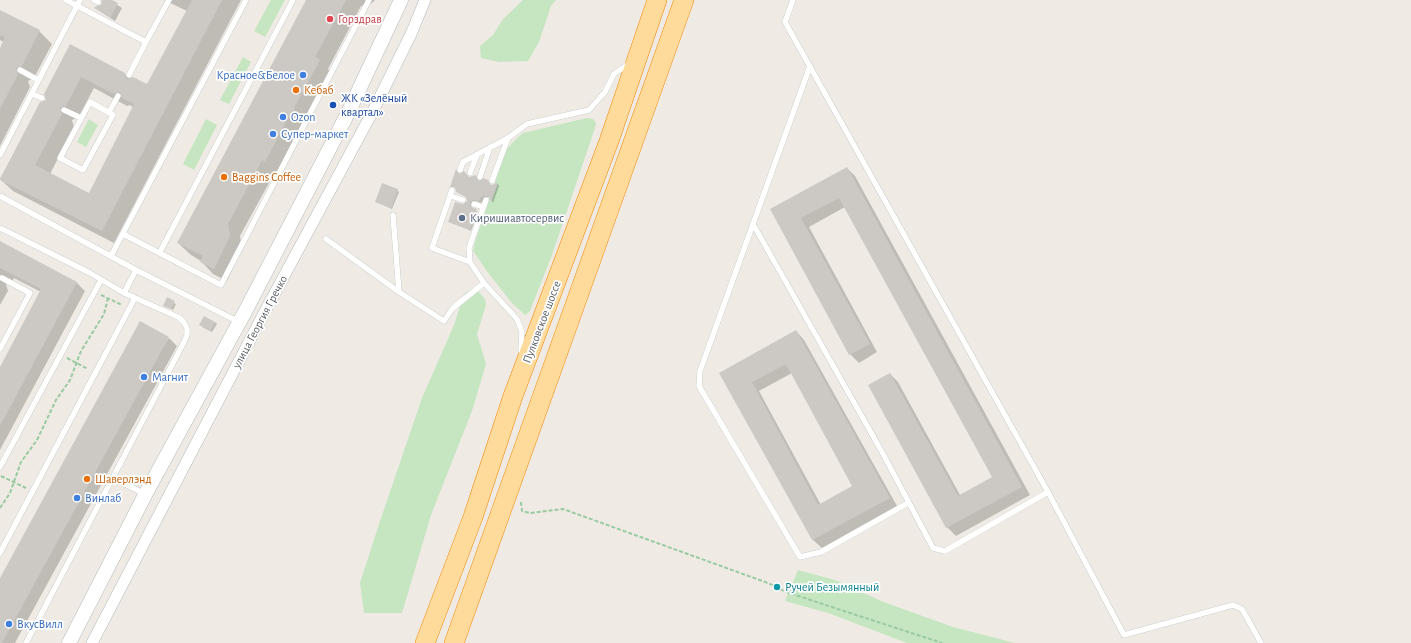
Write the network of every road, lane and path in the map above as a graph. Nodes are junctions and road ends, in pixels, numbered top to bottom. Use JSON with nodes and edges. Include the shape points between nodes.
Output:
{"nodes":[{"id":1,"x":66,"y":0,"type":"edge"},
{"id":2,"x":80,"y":0,"type":"edge"},
{"id":3,"x":169,"y":0,"type":"edge"},
{"id":4,"x":246,"y":0,"type":"edge"},
{"id":5,"x":293,"y":0,"type":"edge"},
{"id":6,"x":369,"y":0,"type":"edge"},
{"id":7,"x":425,"y":0,"type":"edge"},
{"id":8,"x":657,"y":0,"type":"edge"},
{"id":9,"x":684,"y":0,"type":"edge"},
{"id":10,"x":793,"y":0,"type":"edge"},
{"id":11,"x":399,"y":3,"type":"edge"},
{"id":12,"x":77,"y":6,"type":"junction"},
{"id":13,"x":146,"y":42,"type":"junction"},
{"id":14,"x":637,"y":59,"type":"junction"},
{"id":15,"x":810,"y":66,"type":"junction"},
{"id":16,"x":20,"y":70,"type":"dead end"},
{"id":17,"x":129,"y":75,"type":"dead end"},
{"id":18,"x":38,"y":80,"type":"junction"},
{"id":19,"x":32,"y":94,"type":"junction"},
{"id":20,"x":118,"y":96,"type":"dead end"},
{"id":21,"x":42,"y":98,"type":"dead end"},
{"id":22,"x":64,"y":110,"type":"dead end"},
{"id":23,"x":109,"y":112,"type":"junction"},
{"id":24,"x":81,"y":118,"type":"junction"},
{"id":25,"x":508,"y":138,"type":"junction"},
{"id":26,"x":490,"y":147,"type":"junction"},
{"id":27,"x":0,"y":155,"type":"edge"},
{"id":28,"x":477,"y":155,"type":"junction"},
{"id":29,"x":460,"y":170,"type":"dead end"},
{"id":30,"x":470,"y":174,"type":"dead end"},
{"id":31,"x":480,"y":177,"type":"dead end"},
{"id":32,"x":492,"y":181,"type":"dead end"},
{"id":33,"x":0,"y":196,"type":"edge"},
{"id":34,"x":463,"y":198,"type":"dead end"},
{"id":35,"x":486,"y":200,"type":"dead end"},
{"id":36,"x":474,"y":204,"type":"dead end"},
{"id":37,"x":483,"y":207,"type":"junction"},
{"id":38,"x":393,"y":215,"type":"dead end"},
{"id":39,"x":753,"y":224,"type":"junction"},
{"id":40,"x":0,"y":228,"type":"edge"},
{"id":41,"x":123,"y":234,"type":"junction"},
{"id":42,"x":326,"y":239,"type":"dead end"},
{"id":43,"x":160,"y":252,"type":"junction"},
{"id":44,"x":111,"y":256,"type":"junction"},
{"id":45,"x":470,"y":262,"type":"junction"},
{"id":46,"x":136,"y":270,"type":"junction"},
{"id":47,"x":2,"y":278,"type":"dead end"},
{"id":48,"x":101,"y":280,"type":"junction"},
{"id":49,"x":484,"y":283,"type":"junction"},
{"id":50,"x":94,"y":291,"type":"junction"},
{"id":51,"x":399,"y":292,"type":"junction"},
{"id":52,"x":124,"y":293,"type":"junction"},
{"id":53,"x":108,"y":298,"type":"junction"},
{"id":54,"x":135,"y":298,"type":"junction"},
{"id":55,"x":129,"y":308,"type":"junction"},
{"id":56,"x":239,"y":322,"type":"junction"},
{"id":57,"x":0,"y":349,"type":"edge"},
{"id":58,"x":60,"y":355,"type":"junction"},
{"id":59,"x":518,"y":358,"type":"dead end"},
{"id":60,"x":77,"y":364,"type":"junction"},
{"id":61,"x":515,"y":370,"type":"dead end"},
{"id":62,"x":95,"y":373,"type":"junction"},
{"id":63,"x":513,"y":396,"type":"junction"},
{"id":64,"x":0,"y":467,"type":"edge"},
{"id":65,"x":0,"y":475,"type":"edge"},
{"id":66,"x":113,"y":478,"type":"junction"},
{"id":67,"x":14,"y":482,"type":"junction"},
{"id":68,"x":33,"y":491,"type":"junction"},
{"id":69,"x":508,"y":491,"type":"junction"},
{"id":70,"x":1048,"y":492,"type":"junction"},
{"id":71,"x":145,"y":495,"type":"junction"},
{"id":72,"x":908,"y":503,"type":"junction"},
{"id":73,"x":0,"y":508,"type":"edge"},
{"id":74,"x":0,"y":553,"type":"edge"},
{"id":75,"x":26,"y":643,"type":"edge"},
{"id":76,"x":69,"y":643,"type":"edge"},
{"id":77,"x":92,"y":643,"type":"edge"},
{"id":78,"x":425,"y":643,"type":"edge"},
{"id":79,"x":454,"y":643,"type":"edge"},
{"id":80,"x":942,"y":643,"type":"edge"},
{"id":81,"x":1261,"y":643,"type":"edge"}],
"edges":[{"from":1,"to":12,"type":"lane"},
{"from":2,"to":12,"type":"lane"},
{"from":3,"to":13,"type":"lane"},
{"from":4,"to":41,"type":"lane"},
{"from":5,"to":43,"type":"lane"},
{"from":6,"to":43,"type":"lane","via":[[221,285]]},
{"from":7,"to":77,"type":"street","name":"улица Георгия Гречко","via":[[373,110]]},
{"from":8,"to":14,"type":"highway","name":"Пулковское шоссе"},
{"from":9,"to":69,"type":"highway","name":"Пулковское шоссе"},
{"from":10,"to":15,"type":"lane","via":[[785,22]]},
{"from":11,"to":56,"type":"street","name":"улица Георгия Гречко","via":[[353,104]]},
{"from":12,"to":13,"type":"lane"},
{"from":12,"to":18,"type":"lane"},
{"from":13,"to":17,"type":"lane"},
{"from":14,"to":25,"type":"lane","via":[[614,74],[605,92],[589,110],[527,124]]},
{"from":14,"to":63,"type":"highway","name":"Пулковское шоссе"},
{"from":15,"to":39,"type":"lane"},
{"from":15,"to":70,"type":"lane"},
{"from":16,"to":18,"type":"lane"},
{"from":18,"to":19,"type":"lane"},
{"from":19,"to":21,"type":"lane"},
{"from":19,"to":27,"type":"lane"},
{"from":20,"to":23,"type":"lane"},
{"from":22,"to":24,"type":"lane"},
{"from":23,"to":24,"type":"lane","via":[[90,102]]},
{"from":23,"to":24,"type":"lane","via":[[113,115],[83,170],[60,158]]},
{"from":25,"to":26,"type":"lane"},
{"from":25,"to":32,"type":"lane"},
{"from":26,"to":28,"type":"lane"},
{"from":26,"to":31,"type":"lane"},
{"from":28,"to":29,"type":"lane","via":[[463,162]]},
{"from":28,"to":30,"type":"lane"},
{"from":33,"to":44,"type":"lane"},
{"from":34,"to":45,"type":"lane","via":[[452,193],[432,248]]},
{"from":35,"to":37,"type":"lane"},
{"from":36,"to":37,"type":"lane"},
{"from":37,"to":45,"type":"lane","via":[[469,248]]},
{"from":38,"to":51,"type":"lane"},
{"from":39,"to":72,"type":"lane","via":[[882,452]]},
{"from":39,"to":72,"type":"lane","via":[[700,371],[699,386],[800,557],[821,552]]},
{"from":40,"to":48,"type":"lane"},
{"from":41,"to":43,"type":"lane"},
{"from":41,"to":44,"type":"lane"},
{"from":42,"to":51,"type":"lane"},
{"from":44,"to":46,"type":"lane"},
{"from":45,"to":49,"type":"lane"},
{"from":46,"to":52,"type":"lane"},
{"from":46,"to":56,"type":"lane"},
{"from":47,"to":57,"type":"lane","via":[[30,293]]},
{"from":48,"to":50,"type":"lane"},
{"from":48,"to":52,"type":"lane"},
{"from":49,"to":51,"type":"lane","via":[[453,308],[444,321]]},
{"from":49,"to":59,"type":"lane","via":[[517,319],[522,332],[522,346]]},
{"from":50,"to":53,"type":"path"},
{"from":50,"to":58,"type":"lane"},
{"from":52,"to":54,"type":"lane"},
{"from":53,"to":55,"type":"path"},
{"from":53,"to":60,"type":"path","via":[[104,314],[81,351]]},
{"from":54,"to":55,"type":"lane"},
{"from":54,"to":66,"type":"lane","via":[[184,321],[187,335]]},
{"from":55,"to":62,"type":"lane"},
{"from":56,"to":71,"type":"street","name":"улица Георгия Гречко"},
{"from":58,"to":60,"type":"path"},
{"from":58,"to":64,"type":"lane"},
{"from":60,"to":62,"type":"path"},
{"from":60,"to":67,"type":"path","via":[[37,440],[21,462]]},
{"from":61,"to":63,"type":"lane"},
{"from":62,"to":68,"type":"lane"},
{"from":63,"to":78,"type":"highway","name":"Пулковское шоссе","via":[[473,516]]},
{"from":65,"to":67,"type":"path"},
{"from":66,"to":71,"type":"lane"},
{"from":66,"to":75,"type":"lane"},
{"from":67,"to":68,"type":"path"},
{"from":67,"to":73,"type":"path"},
{"from":68,"to":74,"type":"lane"},
{"from":69,"to":79,"type":"highway","name":"Пулковское шоссе"},
{"from":69,"to":80,"type":"path","via":[[521,496],[522,511],[530,513],[563,509],[760,580],[786,592]]},
{"from":70,"to":72,"type":"lane","via":[[946,551],[933,548]]},
{"from":70,"to":81,"type":"lane","via":[[1124,635],[1233,605],[1242,609]]},
{"from":71,"to":76,"type":"street","name":"улица Георгия Гречко"}]}
